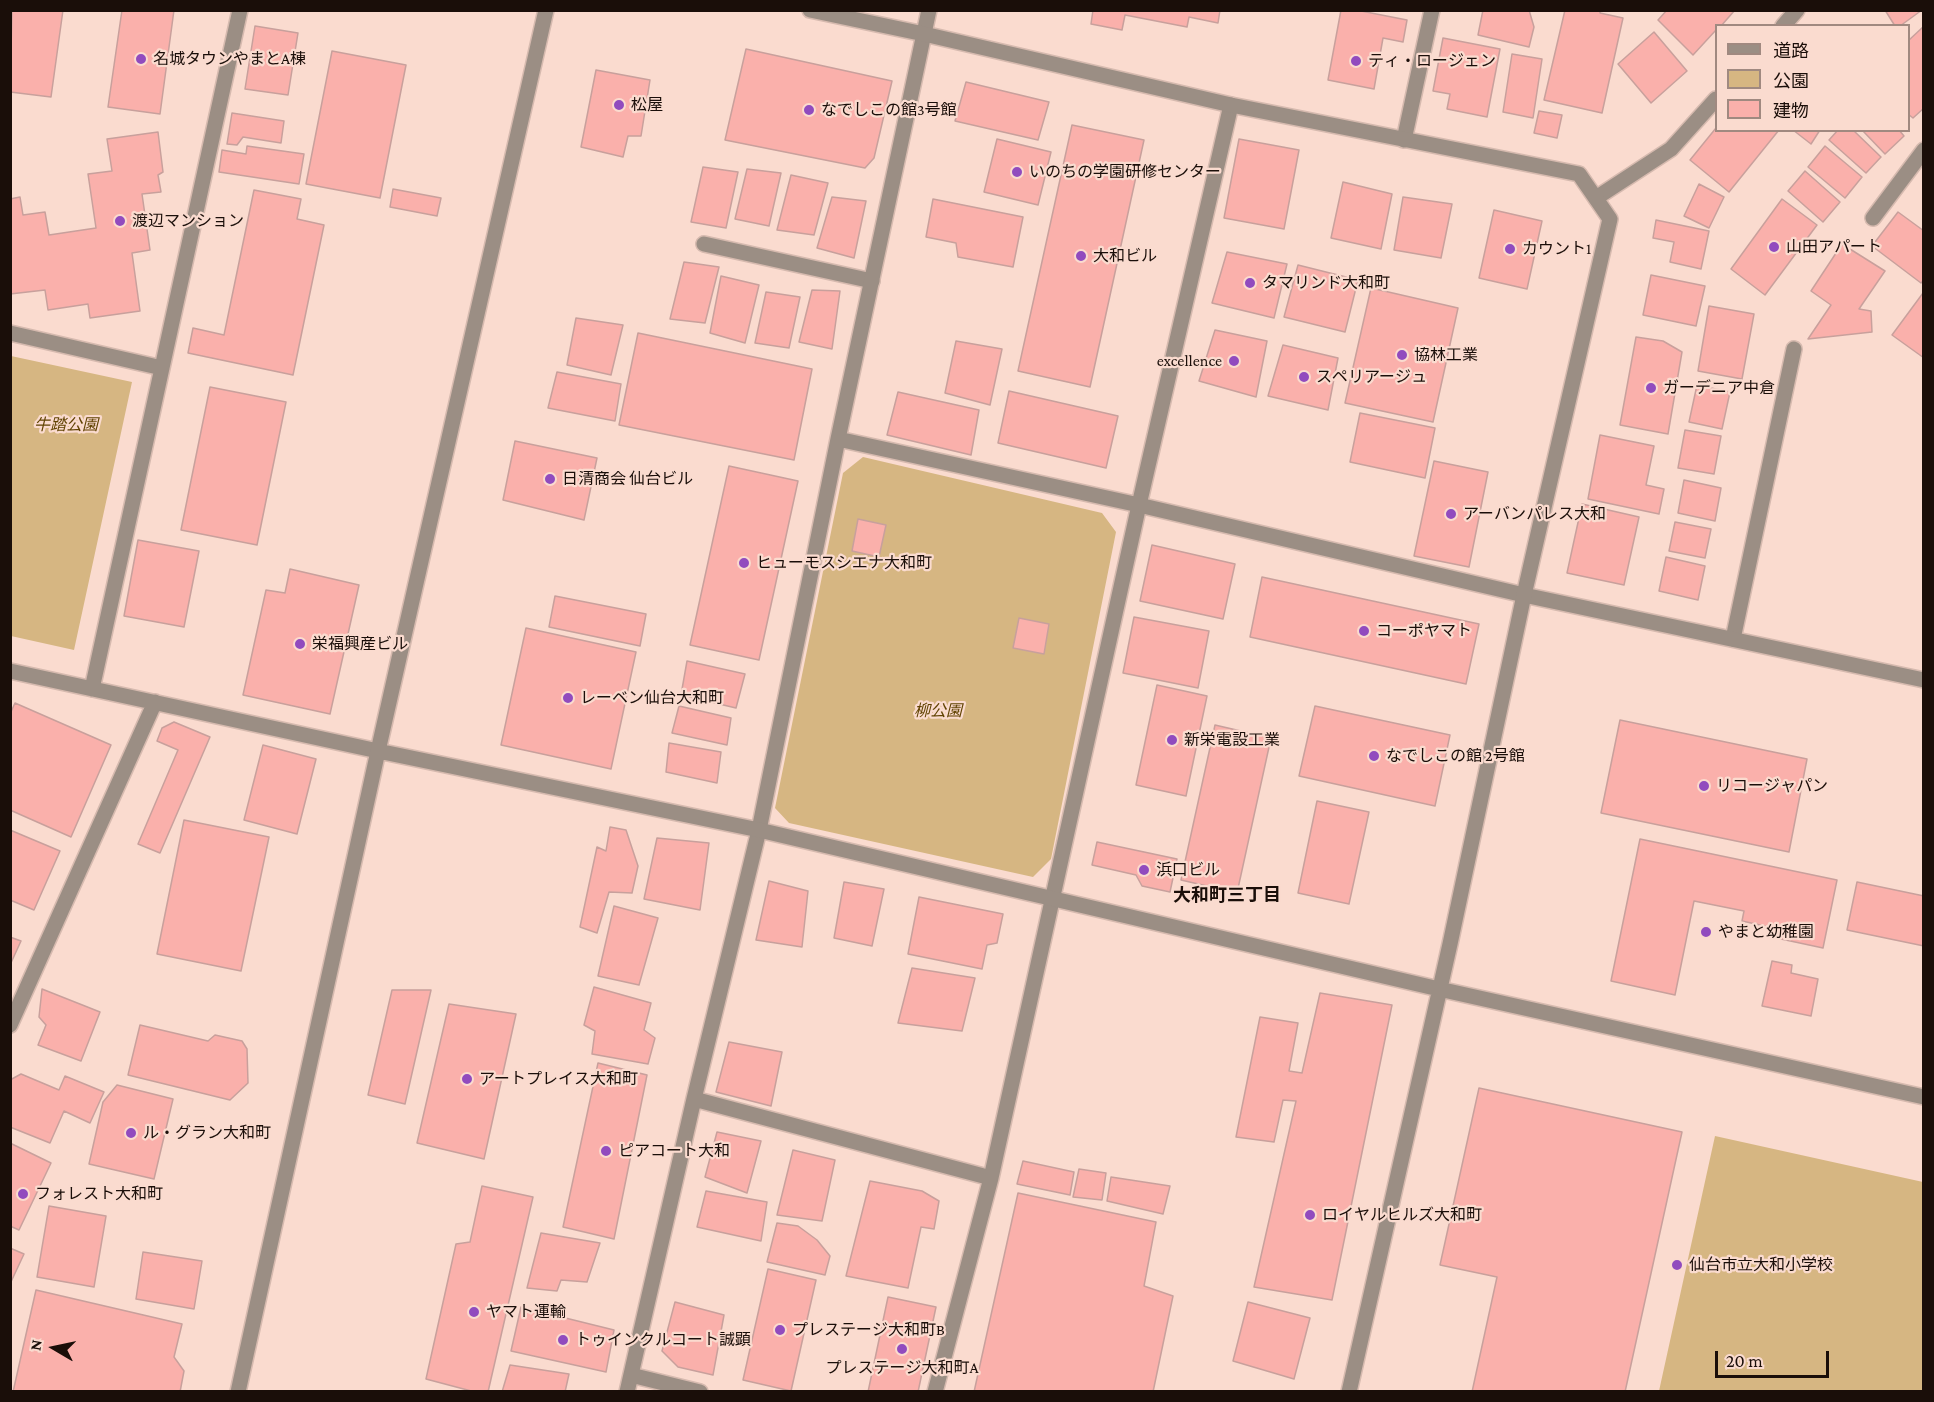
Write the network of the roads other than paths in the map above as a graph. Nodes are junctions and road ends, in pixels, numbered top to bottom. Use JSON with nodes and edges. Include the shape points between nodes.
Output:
{"nodes":[{"id":1,"x":240,"y":10,"type":"edge"},
{"id":2,"x":546,"y":10,"type":"edge"},
{"id":3,"x":810,"y":10,"type":"edge"},
{"id":4,"x":929,"y":10,"type":"edge"},
{"id":5,"x":1432,"y":10,"type":"edge"},
{"id":6,"x":1797,"y":10,"type":"edge"},
{"id":7,"x":872,"y":17,"type":"edge"},
{"id":8,"x":1785,"y":24,"type":"edge"},
{"id":9,"x":924,"y":34,"type":"junction"},
{"id":10,"x":1715,"y":100,"type":"edge"},
{"id":11,"x":1231,"y":105,"type":"junction"},
{"id":12,"x":1404,"y":140,"type":"junction"},
{"id":13,"x":1923,"y":150,"type":"edge"},
{"id":14,"x":1596,"y":198,"type":"junction"},
{"id":15,"x":1873,"y":218,"type":"dead end"},
{"id":16,"x":704,"y":244,"type":"dead end"},
{"id":17,"x":872,"y":281,"type":"junction"},
{"id":18,"x":10,"y":333,"type":"edge"},
{"id":19,"x":1794,"y":349,"type":"dead end"},
{"id":20,"x":162,"y":368,"type":"junction"},
{"id":21,"x":838,"y":439,"type":"junction"},
{"id":22,"x":1139,"y":505,"type":"junction"},
{"id":23,"x":1524,"y":595,"type":"junction"},
{"id":24,"x":1733,"y":639,"type":"junction"},
{"id":25,"x":10,"y":671,"type":"edge"},
{"id":26,"x":1923,"y":680,"type":"edge"},
{"id":27,"x":92,"y":689,"type":"junction"},
{"id":28,"x":155,"y":702,"type":"junction"},
{"id":29,"x":378,"y":751,"type":"junction"},
{"id":30,"x":759,"y":830,"type":"junction"},
{"id":31,"x":1054,"y":898,"type":"junction"},
{"id":32,"x":1439,"y":990,"type":"junction"},
{"id":33,"x":10,"y":1025,"type":"edge"},
{"id":34,"x":1923,"y":1097,"type":"edge"},
{"id":35,"x":694,"y":1099,"type":"junction"},
{"id":36,"x":991,"y":1178,"type":"junction"},
{"id":37,"x":631,"y":1375,"type":"junction"},
{"id":38,"x":238,"y":1392,"type":"edge"},
{"id":39,"x":627,"y":1392,"type":"edge"},
{"id":40,"x":700,"y":1392,"type":"edge"},
{"id":41,"x":934,"y":1392,"type":"edge"},
{"id":42,"x":1349,"y":1392,"type":"edge"}],
"edges":[{"from":1,"to":20,"type":"street"},
{"from":2,"to":29,"type":"street"},
{"from":3,"to":7,"type":"street"},
{"from":4,"to":9,"type":"street"},
{"from":5,"to":12,"type":"street"},
{"from":6,"to":8,"type":"street"},
{"from":7,"to":9,"type":"street"},
{"from":9,"to":11,"type":"street"},
{"from":9,"to":17,"type":"street"},
{"from":10,"to":14,"type":"street","via":[[1671,149]]},
{"from":11,"to":12,"type":"street"},
{"from":11,"to":22,"type":"street"},
{"from":12,"to":14,"type":"street","via":[[1579,174]]},
{"from":13,"to":15,"type":"street"},
{"from":14,"to":23,"type":"street","via":[[1610,219]]},
{"from":16,"to":17,"type":"street"},
{"from":17,"to":21,"type":"street"},
{"from":18,"to":20,"type":"street"},
{"from":19,"to":24,"type":"street"},
{"from":20,"to":27,"type":"street"},
{"from":21,"to":22,"type":"street"},
{"from":21,"to":30,"type":"street"},
{"from":22,"to":23,"type":"street"},
{"from":22,"to":31,"type":"street"},
{"from":23,"to":24,"type":"street"},
{"from":23,"to":32,"type":"street"},
{"from":24,"to":26,"type":"street"},
{"from":25,"to":27,"type":"street"},
{"from":27,"to":28,"type":"street"},
{"from":28,"to":29,"type":"street"},
{"from":28,"to":33,"type":"street"},
{"from":29,"to":30,"type":"street"},
{"from":29,"to":38,"type":"street"},
{"from":30,"to":31,"type":"street"},
{"from":30,"to":35,"type":"street"},
{"from":31,"to":32,"type":"street"},
{"from":31,"to":36,"type":"street"},
{"from":32,"to":34,"type":"street"},
{"from":32,"to":42,"type":"street"},
{"from":35,"to":36,"type":"street"},
{"from":35,"to":37,"type":"street"},
{"from":36,"to":41,"type":"street"},
{"from":37,"to":39,"type":"street"},
{"from":37,"to":40,"type":"street"}]}
